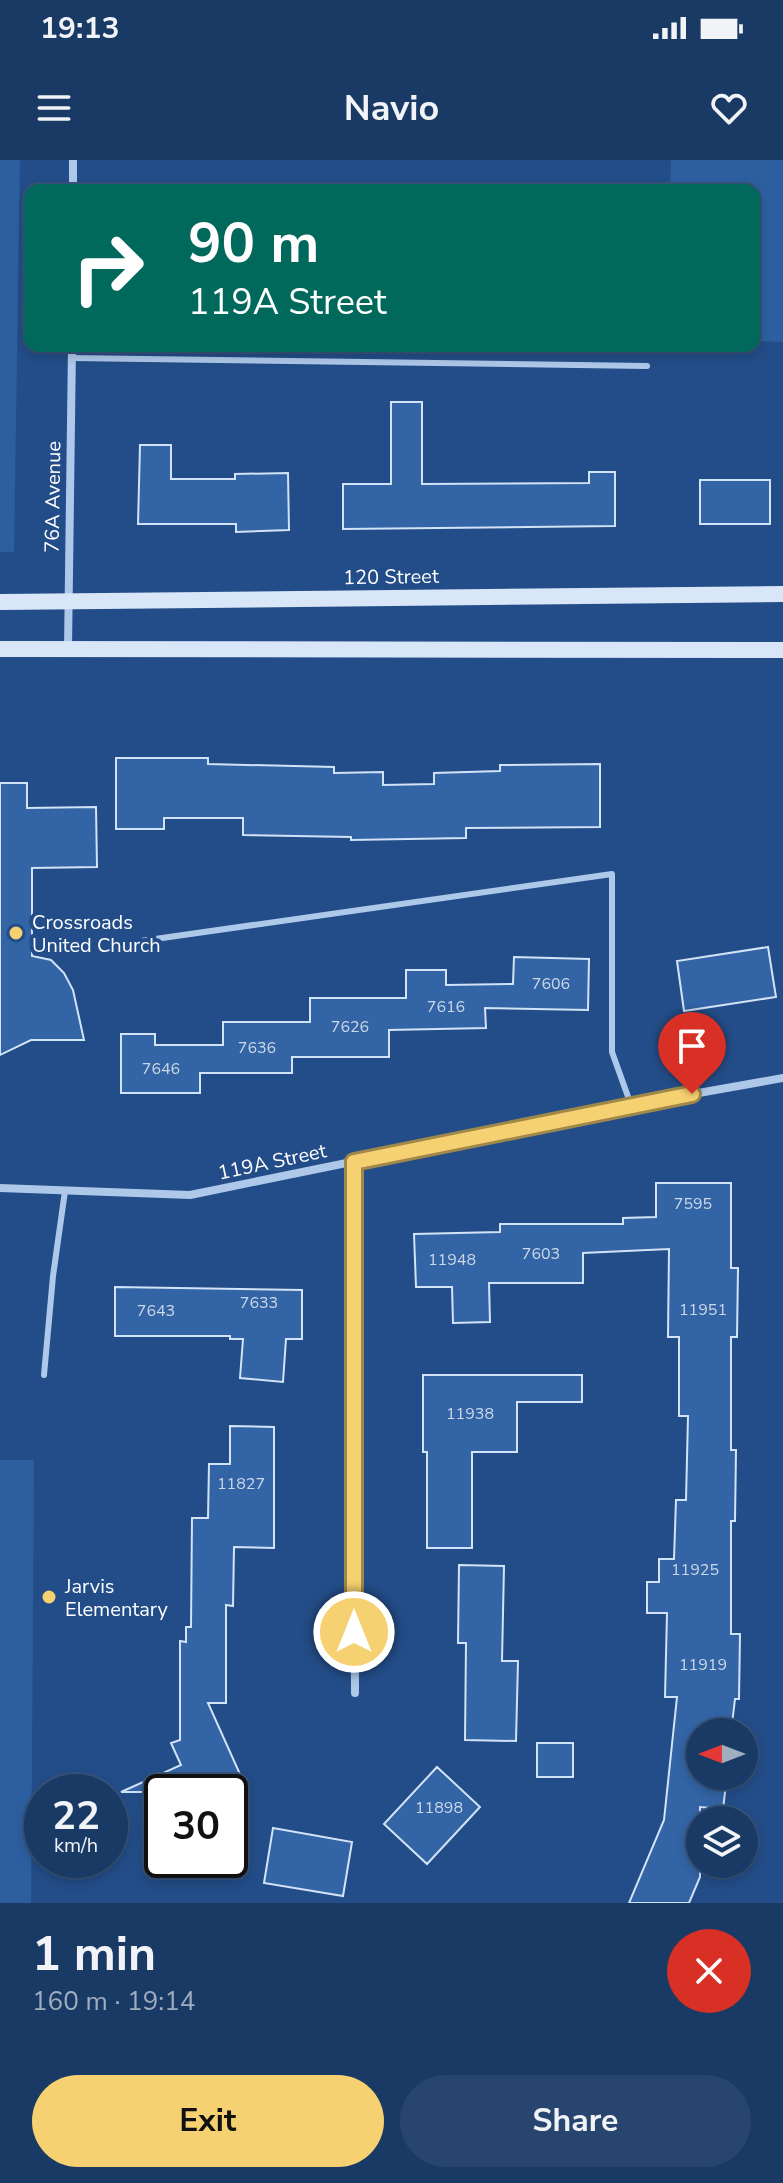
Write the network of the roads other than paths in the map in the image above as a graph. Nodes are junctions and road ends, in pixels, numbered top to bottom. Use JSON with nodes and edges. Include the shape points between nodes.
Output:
{"nodes":[{"id":1,"x":73,"y":160,"type":"edge"},
{"id":2,"x":73,"y":184,"type":"edge"},
{"id":3,"x":72,"y":352,"type":"edge"},
{"id":4,"x":71,"y":358,"type":"junction"},
{"id":5,"x":647,"y":366,"type":"dead end"},
{"id":6,"x":783,"y":594,"type":"edge"},
{"id":7,"x":0,"y":602,"type":"edge"},
{"id":8,"x":68,"y":602,"type":"junction"},
{"id":9,"x":0,"y":649,"type":"edge"},
{"id":10,"x":68,"y":649,"type":"junction"},
{"id":11,"x":783,"y":650,"type":"edge"},
{"id":12,"x":113,"y":945,"type":"dead end"},
{"id":13,"x":783,"y":1078,"type":"edge"},
{"id":14,"x":631,"y":1105,"type":"junction"},
{"id":15,"x":354,"y":1162,"type":"junction"},
{"id":16,"x":0,"y":1188,"type":"edge"},
{"id":17,"x":65,"y":1191,"type":"junction"},
{"id":18,"x":44,"y":1375,"type":"dead end"},
{"id":19,"x":355,"y":1693,"type":"dead end"}],
"edges":[{"from":1,"to":2,"type":"street"},
{"from":3,"to":4,"type":"street","name":"76A Avenue"},
{"from":4,"to":5,"type":"lane"},
{"from":4,"to":8,"type":"street","name":"76A Avenue"},
{"from":6,"to":8,"type":"main road","name":"120 Street"},
{"from":7,"to":8,"type":"main road","name":"120 Street"},
{"from":8,"to":10,"type":"street","name":"76A Avenue"},
{"from":9,"to":10,"type":"main road"},
{"from":10,"to":11,"type":"main road"},
{"from":12,"to":14,"type":"lane","via":[[612,874],[612,1052]]},
{"from":13,"to":14,"type":"street","name":"119A Street"},
{"from":14,"to":15,"type":"street","name":"119A Street"},
{"from":15,"to":17,"type":"street","name":"119A Street","via":[[190,1195]]},
{"from":15,"to":19,"type":"street"},
{"from":16,"to":17,"type":"street","name":"119A Street"},
{"from":17,"to":18,"type":"lane"}]}
